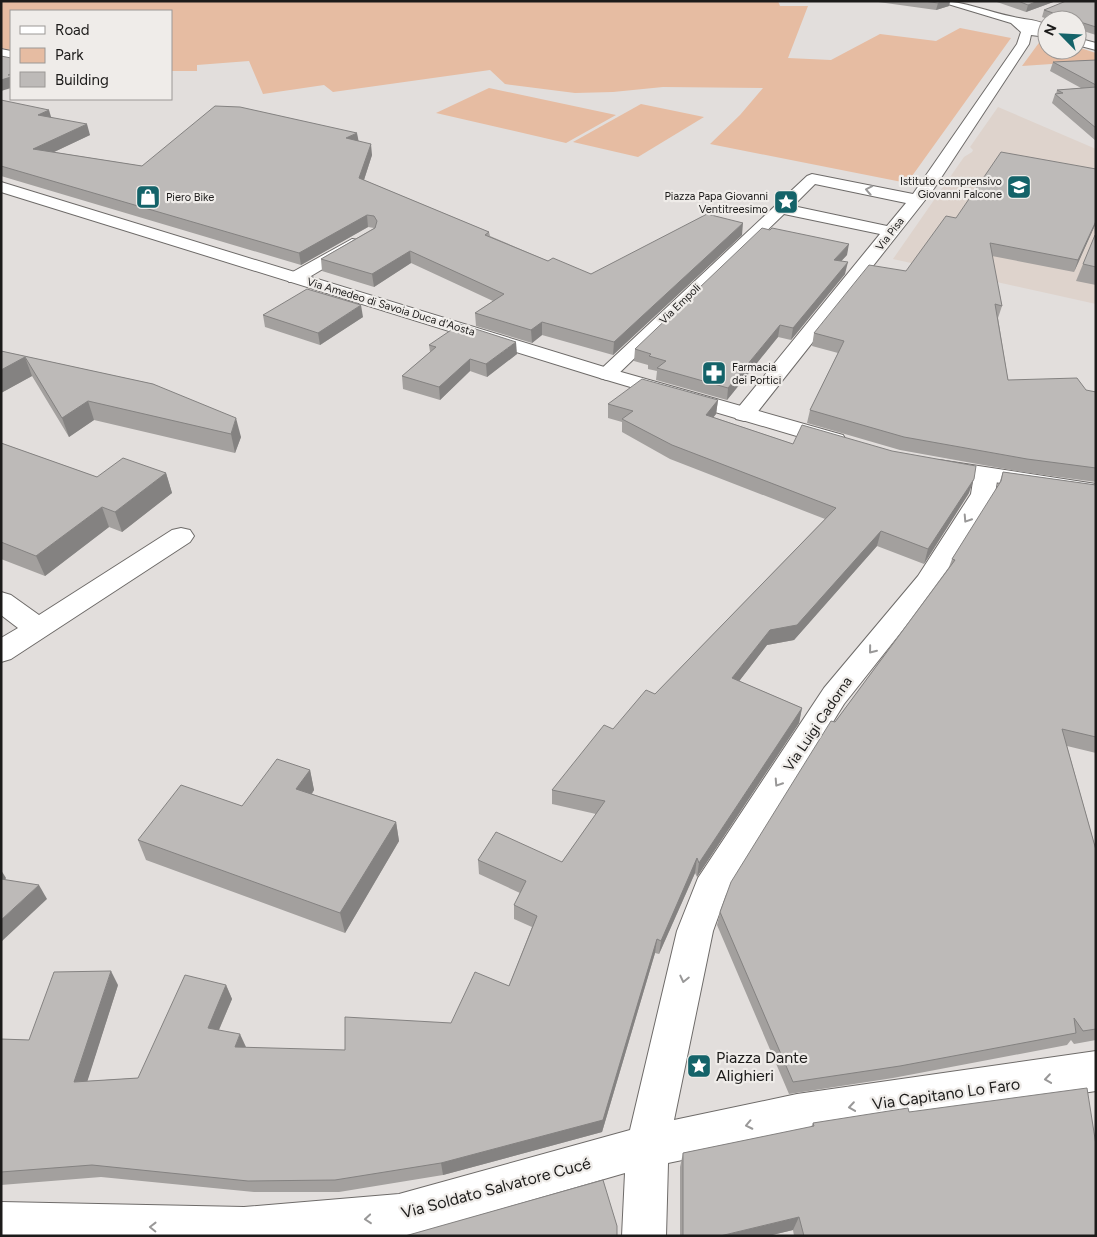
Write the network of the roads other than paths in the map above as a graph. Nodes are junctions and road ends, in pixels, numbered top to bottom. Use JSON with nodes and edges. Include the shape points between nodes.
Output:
{"nodes":[{"id":1,"x":943,"y":1,"type":"edge"},
{"id":2,"x":1017,"y":21,"type":"junction"},
{"id":3,"x":1037,"y":24,"type":"edge"},
{"id":4,"x":1037,"y":30,"type":"edge"},
{"id":5,"x":1025,"y":38,"type":"junction"},
{"id":6,"x":1,"y":187,"type":"edge"},
{"id":7,"x":917,"y":200,"type":"junction"},
{"id":8,"x":781,"y":208,"type":"junction"},
{"id":9,"x":892,"y":232,"type":"junction"},
{"id":10,"x":369,"y":234,"type":"edge"},
{"id":11,"x":295,"y":278,"type":"junction"},
{"id":12,"x":607,"y":374,"type":"junction"},
{"id":13,"x":744,"y":414,"type":"junction"},
{"id":14,"x":850,"y":445,"type":"edge"},
{"id":15,"x":924,"y":464,"type":"edge"},
{"id":16,"x":986,"y":475,"type":"junction"},
{"id":17,"x":1096,"y":491,"type":"edge"},
{"id":18,"x":181,"y":536,"type":"dead end"},
{"id":19,"x":1,"y":601,"type":"edge"},
{"id":20,"x":38,"y":628,"type":"junction"},
{"id":21,"x":1,"y":652,"type":"edge"},
{"id":22,"x":1096,"y":1070,"type":"edge"},
{"id":23,"x":646,"y":1162,"type":"junction"},
{"id":24,"x":1,"y":1224,"type":"edge"},
{"id":25,"x":644,"y":1236,"type":"edge"}],
"edges":[{"from":1,"to":2,"type":"street"},
{"from":2,"to":3,"type":"street"},
{"from":2,"to":5,"type":"street"},
{"from":4,"to":5,"type":"street"},
{"from":5,"to":7,"type":"street","name":"Via Pisa"},
{"from":6,"to":11,"type":"street","name":"Via Amedeo di Savoia Duca d'Aosta"},
{"from":7,"to":8,"type":"street","name":"Via Empoli","one_way":true,"via":[[812,179]]},
{"from":7,"to":9,"type":"street","name":"Via Pisa"},
{"from":8,"to":9,"type":"street"},
{"from":8,"to":12,"type":"street","name":"Via Empoli"},
{"from":9,"to":13,"type":"street","name":"Via Pisa"},
{"from":10,"to":11,"type":"street"},
{"from":11,"to":12,"type":"street","name":"Via Amedeo di Savoia Duca d'Aosta"},
{"from":12,"to":13,"type":"street","name":"Via Amedeo di Savoia Duca d'Aosta"},
{"from":13,"to":14,"type":"street","name":"Via Amedeo di Savoia Duca d'Aosta"},
{"from":15,"to":16,"type":"street"},
{"from":16,"to":17,"type":"street"},
{"from":16,"to":23,"type":"street","name":"Via Luigi Cadorna","one_way":true,"via":[[983,494],[927,582],[834,696],[710,889],[695,931]]},
{"from":18,"to":20,"type":"street"},
{"from":19,"to":20,"type":"street"},
{"from":20,"to":21,"type":"street"},
{"from":22,"to":23,"type":"street","name":"Via Capitano Lo Faro","one_way":true,"via":[[797,1115]]},
{"from":23,"to":24,"type":"street","name":"Via Soldato Salvatore Cucé","one_way":true,"via":[[601,1159],[399,1216],[244,1229]]},
{"from":23,"to":25,"type":"street"}]}
